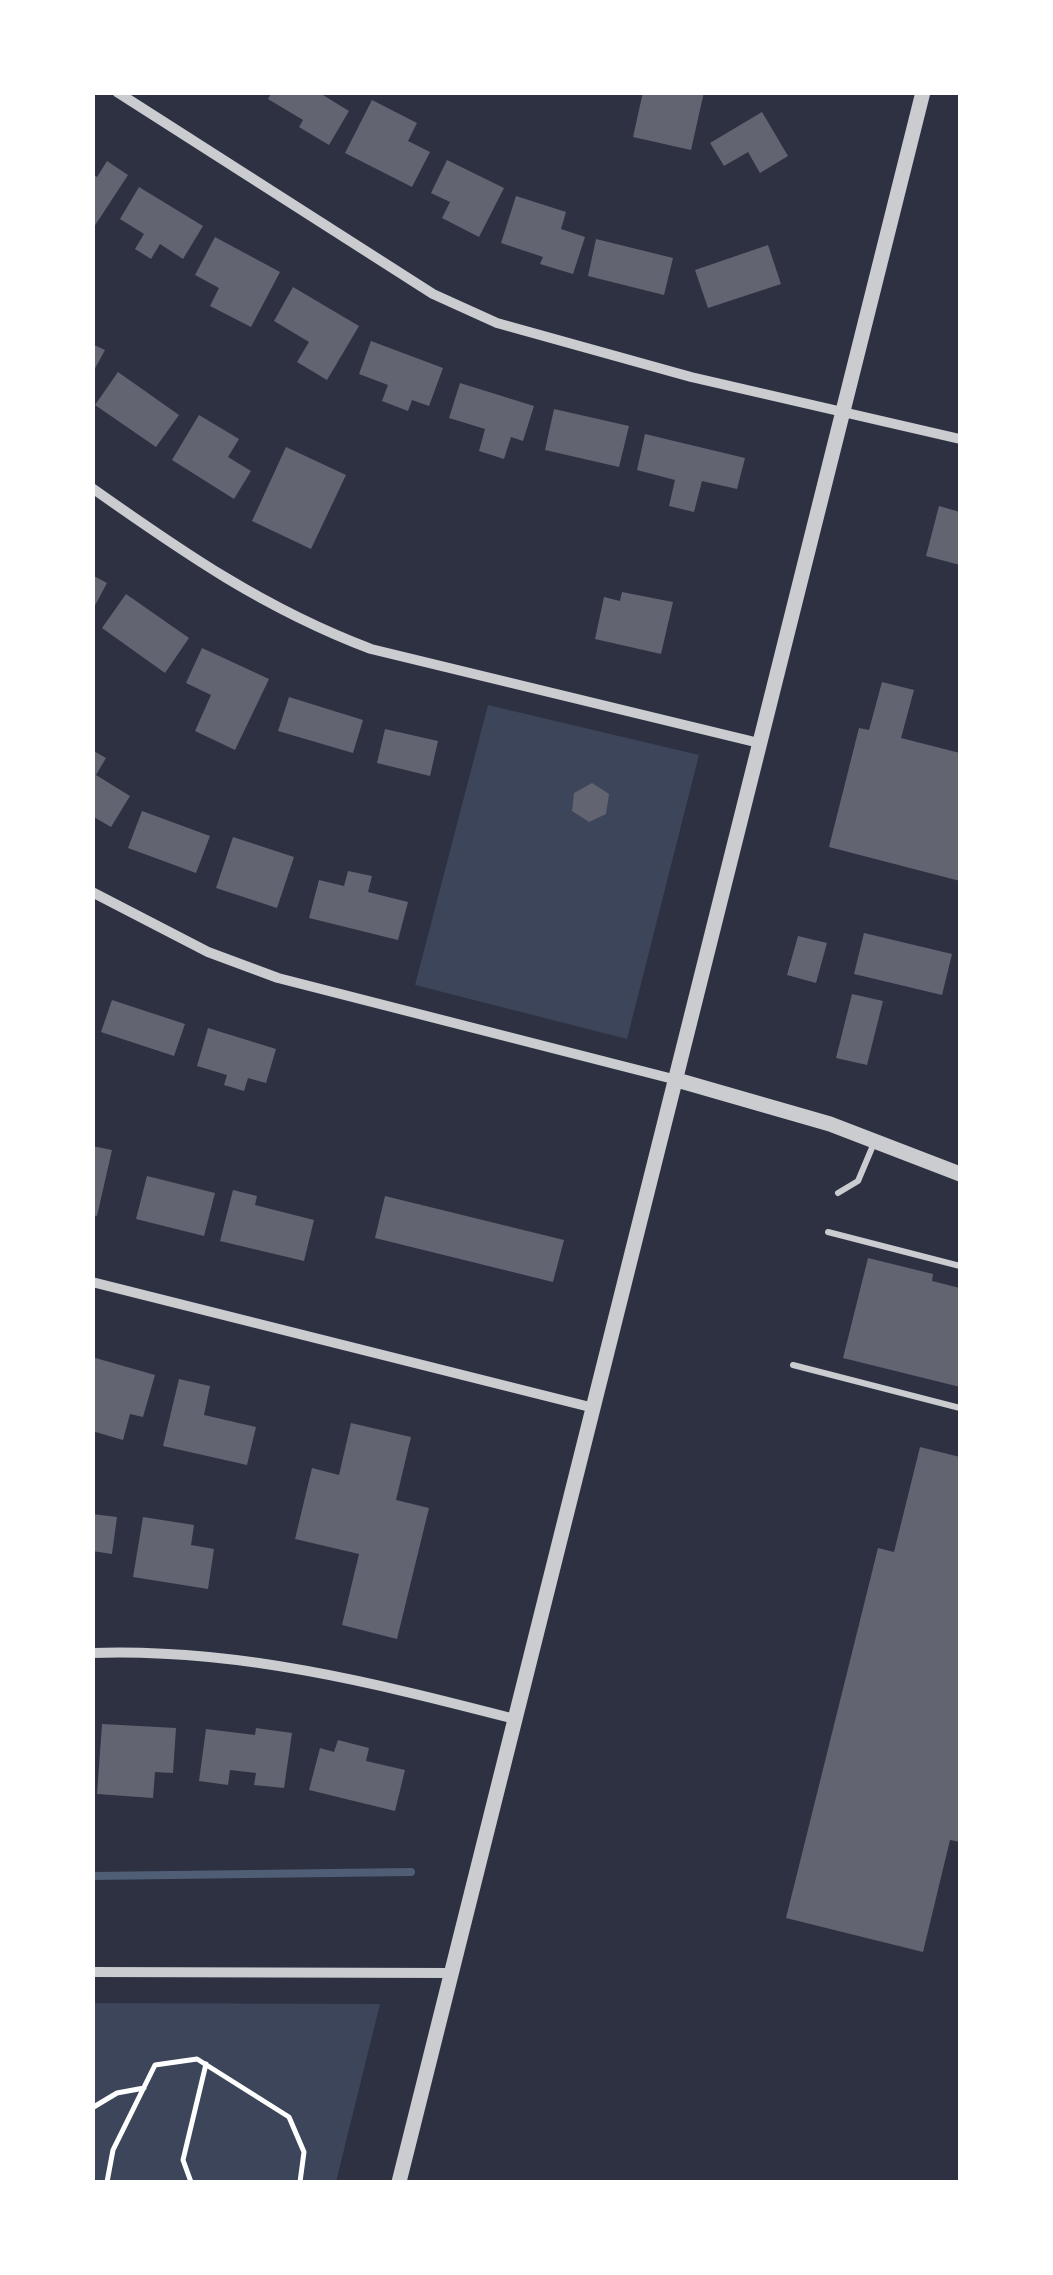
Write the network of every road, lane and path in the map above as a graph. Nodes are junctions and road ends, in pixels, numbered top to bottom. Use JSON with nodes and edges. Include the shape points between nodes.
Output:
{"nodes":[{"id":1,"x":117,"y":92,"type":"edge"},
{"id":2,"x":924,"y":92,"type":"edge"},
{"id":3,"x":844,"y":409,"type":"junction"},
{"id":4,"x":960,"y":439,"type":"edge"},
{"id":5,"x":92,"y":488,"type":"edge"},
{"id":6,"x":760,"y":743,"type":"junction"},
{"id":7,"x":92,"y":892,"type":"edge"},
{"id":8,"x":677,"y":1080,"type":"junction"},
{"id":9,"x":875,"y":1140,"type":"junction"},
{"id":10,"x":960,"y":1174,"type":"edge"},
{"id":11,"x":838,"y":1192,"type":"dead end"},
{"id":12,"x":828,"y":1232,"type":"dead end"},
{"id":13,"x":960,"y":1266,"type":"edge"},
{"id":14,"x":92,"y":1282,"type":"edge"},
{"id":15,"x":792,"y":1365,"type":"dead end"},
{"id":16,"x":594,"y":1408,"type":"junction"},
{"id":17,"x":960,"y":1408,"type":"edge"},
{"id":18,"x":92,"y":1653,"type":"edge"},
{"id":19,"x":515,"y":1719,"type":"junction"},
{"id":20,"x":92,"y":1972,"type":"edge"},
{"id":21,"x":452,"y":1973,"type":"junction"},
{"id":22,"x":206,"y":2064,"type":"junction"},
{"id":23,"x":144,"y":2088,"type":"junction"},
{"id":24,"x":92,"y":2108,"type":"edge"},
{"id":25,"x":107,"y":2182,"type":"edge"},
{"id":26,"x":191,"y":2182,"type":"edge"},
{"id":27,"x":300,"y":2182,"type":"edge"},
{"id":28,"x":399,"y":2182,"type":"edge"}],
"edges":[{"from":1,"to":3,"type":"street","via":[[456,306],[691,377]]},
{"from":2,"to":3,"type":"street"},
{"from":3,"to":4,"type":"street"},
{"from":3,"to":6,"type":"street"},
{"from":5,"to":6,"type":"street","via":[[210,572],[354,643]]},
{"from":6,"to":8,"type":"street"},
{"from":7,"to":8,"type":"street","via":[[208,952],[278,978]]},
{"from":8,"to":9,"type":"street"},
{"from":8,"to":16,"type":"street"},
{"from":9,"to":10,"type":"street"},
{"from":9,"to":11,"type":"lane","via":[[858,1181]]},
{"from":12,"to":13,"type":"lane"},
{"from":14,"to":16,"type":"street"},
{"from":15,"to":17,"type":"lane"},
{"from":16,"to":19,"type":"street"},
{"from":18,"to":19,"type":"street","via":[[270,1662]]},
{"from":19,"to":21,"type":"street"},
{"from":20,"to":21,"type":"street"},
{"from":21,"to":28,"type":"street"},
{"from":22,"to":23,"type":"path","via":[[197,2059],[154,2065]]},
{"from":22,"to":26,"type":"path","via":[[183,2160]]},
{"from":22,"to":27,"type":"path","via":[[288,2117],[304,2152]]},
{"from":23,"to":24,"type":"path","via":[[117,2093]]},
{"from":23,"to":25,"type":"path","via":[[113,2150]]}]}
